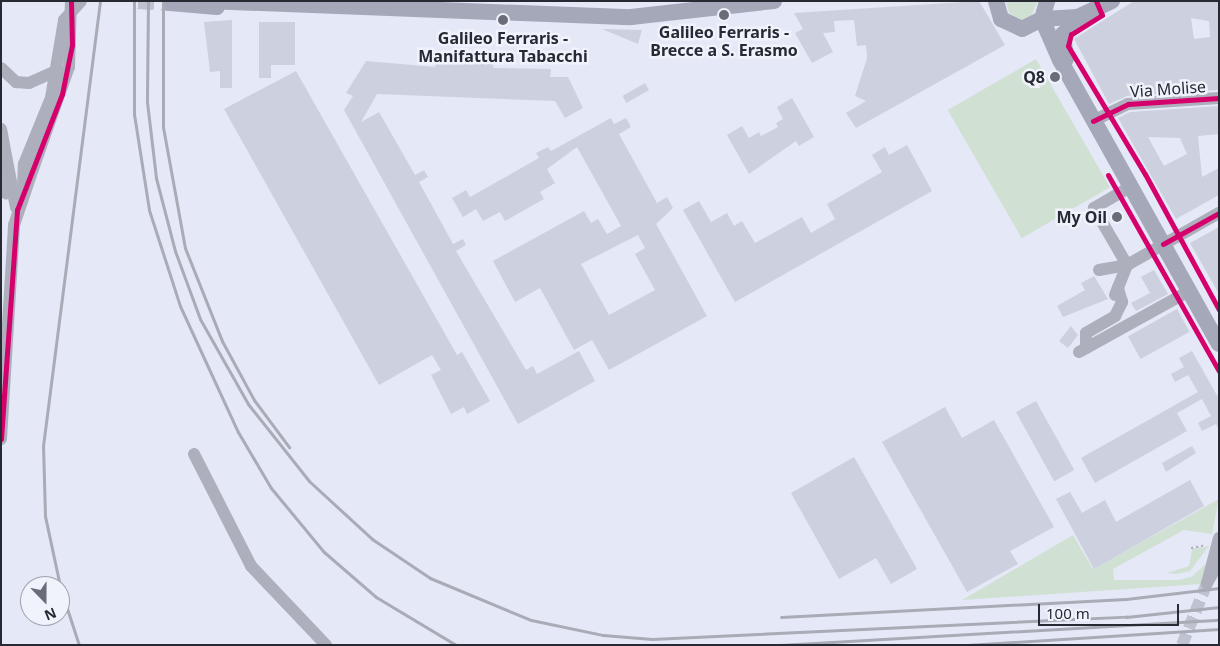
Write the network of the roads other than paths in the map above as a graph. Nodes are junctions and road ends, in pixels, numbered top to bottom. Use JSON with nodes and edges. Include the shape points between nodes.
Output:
{"nodes":[{"id":1,"x":71,"y":1,"type":"edge"},
{"id":2,"x":81,"y":1,"type":"edge"},
{"id":3,"x":207,"y":1,"type":"edge"},
{"id":4,"x":774,"y":1,"type":"edge"},
{"id":5,"x":1047,"y":1,"type":"edge"},
{"id":6,"x":1112,"y":1,"type":"edge"},
{"id":7,"x":995,"y":2,"type":"edge"},
{"id":8,"x":170,"y":3,"type":"dead end"},
{"id":9,"x":227,"y":5,"type":"junction"},
{"id":10,"x":667,"y":6,"type":"edge"},
{"id":11,"x":1094,"y":12,"type":"junction"},
{"id":12,"x":1042,"y":19,"type":"junction"},
{"id":13,"x":1022,"y":29,"type":"junction"},
{"id":14,"x":1060,"y":60,"type":"junction"},
{"id":15,"x":1,"y":68,"type":"edge"},
{"id":16,"x":58,"y":70,"type":"junction"},
{"id":17,"x":1076,"y":87,"type":"junction"},
{"id":18,"x":1219,"y":98,"type":"edge"},
{"id":19,"x":1093,"y":121,"type":"junction"},
{"id":20,"x":1,"y":129,"type":"edge"},
{"id":21,"x":1,"y":169,"type":"edge"},
{"id":22,"x":1130,"y":187,"type":"junction"},
{"id":23,"x":23,"y":192,"type":"junction"},
{"id":24,"x":17,"y":210,"type":"junction"},
{"id":25,"x":1219,"y":212,"type":"edge"},
{"id":26,"x":14,"y":225,"type":"junction"},
{"id":27,"x":1163,"y":244,"type":"junction"},
{"id":28,"x":1127,"y":265,"type":"junction"},
{"id":29,"x":1099,"y":270,"type":"dead end"},
{"id":30,"x":1189,"y":291,"type":"junction"},
{"id":31,"x":1219,"y":344,"type":"edge"},
{"id":32,"x":1,"y":439,"type":"edge"},
{"id":33,"x":194,"y":454,"type":"dead end"},
{"id":34,"x":1219,"y":530,"type":"edge"},
{"id":35,"x":1219,"y":536,"type":"edge"},
{"id":36,"x":1219,"y":562,"type":"edge"},
{"id":37,"x":326,"y":645,"type":"edge"}],
"edges":[{"from":1,"to":23,"type":"street","bridge":true,"via":[[69,67]]},
{"from":2,"to":16,"type":"street","via":[[64,20]]},
{"from":3,"to":9,"type":"main road"},
{"from":4,"to":10,"type":"main road"},
{"from":5,"to":12,"type":"main road"},
{"from":6,"to":11,"type":"main road"},
{"from":7,"to":13,"type":"main road","via":[[1004,22]]},
{"from":8,"to":9,"type":"main road"},
{"from":9,"to":10,"type":"main road","via":[[631,17]]},
{"from":11,"to":12,"type":"main road"},
{"from":11,"to":17,"type":"main road","via":[[1062,39]]},
{"from":12,"to":13,"type":"main road"},
{"from":12,"to":14,"type":"main road"},
{"from":13,"to":14,"type":"main road"},
{"from":14,"to":17,"type":"main road"},
{"from":15,"to":16,"type":"street","via":[[16,82],[42,81]]},
{"from":16,"to":23,"type":"street","via":[[24,164]]},
{"from":17,"to":19,"type":"main road"},
{"from":18,"to":19,"type":"street","name":"Via Molise","via":[[1128,104]]},
{"from":19,"to":22,"type":"main road"},
{"from":20,"to":24,"type":"street"},
{"from":21,"to":26,"type":"street"},
{"from":22,"to":27,"type":"main road"},
{"from":22,"to":28,"type":"street","via":[[1094,208]]},
{"from":23,"to":24,"type":"street"},
{"from":24,"to":26,"type":"street"},
{"from":25,"to":27,"type":"street"},
{"from":26,"to":32,"type":"street"},
{"from":27,"to":28,"type":"street"},
{"from":27,"to":30,"type":"main road"},
{"from":28,"to":29,"type":"street"},
{"from":28,"to":30,"type":"street","via":[[1116,293],[1122,302],[1116,316],[1086,333],[1082,350]]},
{"from":30,"to":31,"type":"main road"},
{"from":33,"to":37,"type":"street","via":[[251,566]]},
{"from":34,"to":35,"type":"street"},
{"from":35,"to":36,"type":"street","via":[[1207,583]]}]}
